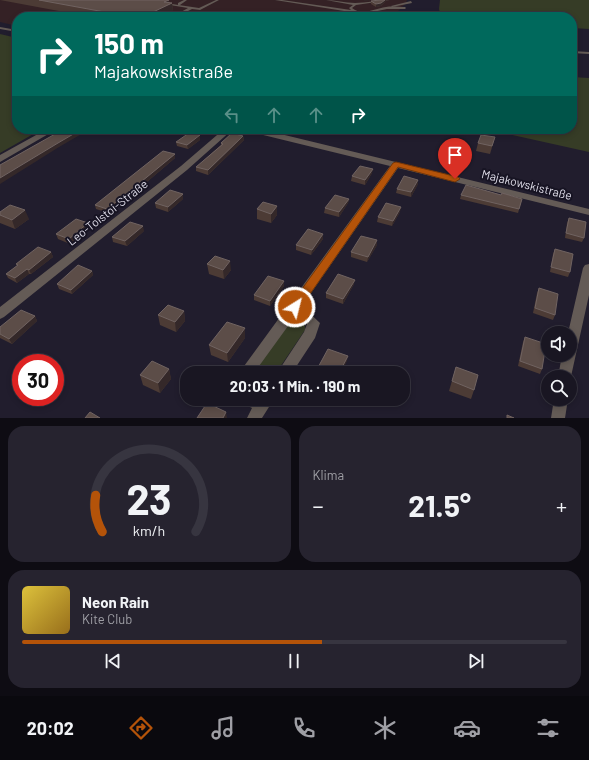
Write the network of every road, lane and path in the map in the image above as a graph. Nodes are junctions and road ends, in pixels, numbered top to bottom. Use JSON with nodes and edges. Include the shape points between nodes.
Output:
{"nodes":[{"id":1,"x":186,"y":0,"type":"edge"},
{"id":2,"x":218,"y":0,"type":"edge"},
{"id":3,"x":276,"y":0,"type":"edge"},
{"id":4,"x":327,"y":0,"type":"edge"},
{"id":5,"x":389,"y":0,"type":"edge"},
{"id":6,"x":412,"y":1,"type":"edge"},
{"id":7,"x":179,"y":4,"type":"junction"},
{"id":8,"x":355,"y":4,"type":"junction"},
{"id":9,"x":191,"y":8,"type":"junction"},
{"id":10,"x":203,"y":8,"type":"junction"},
{"id":11,"x":405,"y":8,"type":"junction"},
{"id":12,"x":183,"y":12,"type":"edge"},
{"id":13,"x":357,"y":12,"type":"junction"},
{"id":14,"x":400,"y":12,"type":"edge"},
{"id":15,"x":0,"y":28,"type":"edge"},
{"id":16,"x":12,"y":30,"type":"edge"},
{"id":17,"x":577,"y":52,"type":"edge"},
{"id":18,"x":589,"y":53,"type":"edge"},
{"id":19,"x":44,"y":134,"type":"edge"},
{"id":20,"x":223,"y":134,"type":"edge"},
{"id":21,"x":271,"y":134,"type":"edge"},
{"id":22,"x":0,"y":159,"type":"edge"},
{"id":23,"x":396,"y":164,"type":"junction"},
{"id":24,"x":589,"y":212,"type":"edge"},
{"id":25,"x":589,"y":268,"type":"edge"},
{"id":26,"x":295,"y":307,"type":"junction"},
{"id":27,"x":0,"y":314,"type":"edge"},
{"id":28,"x":576,"y":326,"type":"edge"},
{"id":29,"x":251,"y":366,"type":"edge"},
{"id":30,"x":289,"y":366,"type":"edge"},
{"id":31,"x":561,"y":406,"type":"edge"},
{"id":32,"x":558,"y":418,"type":"edge"}],
"edges":[{"from":1,"to":7,"type":"lane"},
{"from":2,"to":10,"type":"lane"},
{"from":3,"to":13,"type":"lane"},
{"from":4,"to":8,"type":"lane"},
{"from":5,"to":8,"type":"lane"},
{"from":6,"to":11,"type":"lane"},
{"from":6,"to":13,"type":"lane"},
{"from":7,"to":9,"type":"lane","via":[[164,2]]},
{"from":7,"to":10,"type":"lane"},
{"from":8,"to":13,"type":"lane","via":[[350,8]]},
{"from":9,"to":10,"type":"lane"},
{"from":9,"to":12,"type":"lane"},
{"from":11,"to":13,"type":"lane"},
{"from":11,"to":14,"type":"lane"},
{"from":15,"to":16,"type":"lane"},
{"from":17,"to":18,"type":"lane"},
{"from":19,"to":22,"type":"street"},
{"from":20,"to":27,"type":"street","name":"Leo-Tolstoi-Straße"},
{"from":21,"to":23,"type":"street","name":"Majakowskistraße"},
{"from":23,"to":24,"type":"street","name":"Majakowskistraße"},
{"from":23,"to":26,"type":"street"},
{"from":25,"to":28,"type":"street"},
{"from":26,"to":29,"type":"street"},
{"from":26,"to":30,"type":"street","via":[[314,323],[310,334]]},
{"from":31,"to":32,"type":"street"}]}
